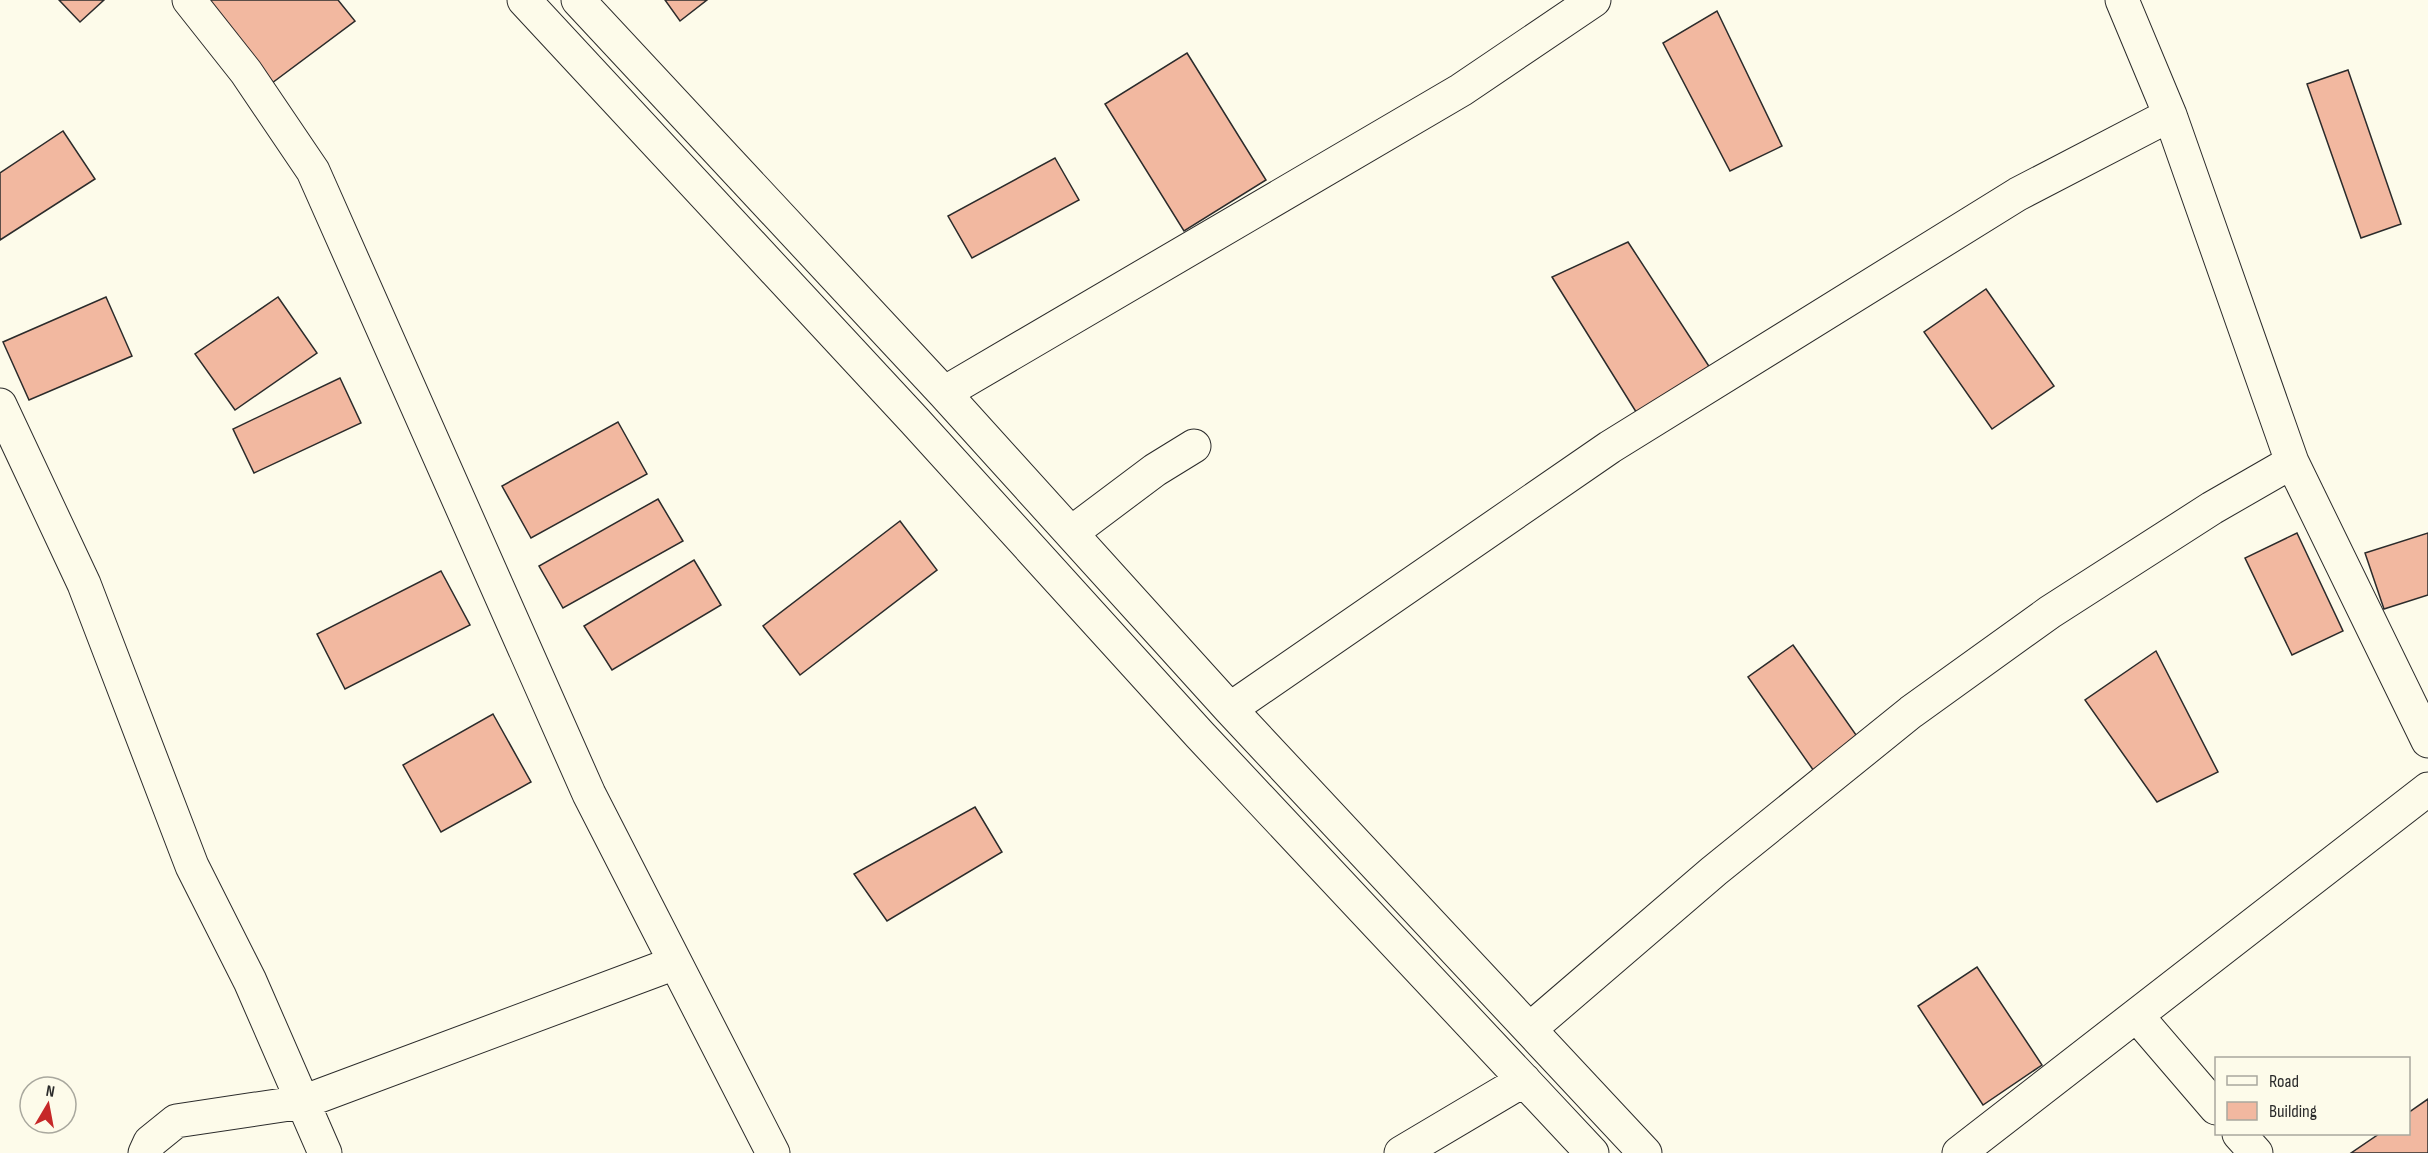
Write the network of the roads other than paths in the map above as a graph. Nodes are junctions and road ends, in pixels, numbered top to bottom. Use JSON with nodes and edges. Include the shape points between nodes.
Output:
{"nodes":[{"id":1,"x":189,"y":0,"type":"edge"},
{"id":2,"x":524,"y":0,"type":"edge"},
{"id":3,"x":578,"y":0,"type":"edge"},
{"id":4,"x":1594,"y":0,"type":"edge"},
{"id":5,"x":2122,"y":0,"type":"edge"},
{"id":6,"x":2170,"y":115,"type":"junction"},
{"id":7,"x":944,"y":393,"type":"junction"},
{"id":8,"x":0,"y":405,"type":"edge"},
{"id":9,"x":1194,"y":446,"type":"dead end"},
{"id":10,"x":2292,"y":462,"type":"junction"},
{"id":11,"x":1071,"y":533,"type":"junction"},
{"id":12,"x":1230,"y":709,"type":"junction"},
{"id":13,"x":2428,"y":741,"type":"edge"},
{"id":14,"x":2428,"y":789,"type":"edge"},
{"id":15,"x":675,"y":963,"type":"junction"},
{"id":16,"x":2137,"y":1016,"type":"junction"},
{"id":17,"x":1530,"y":1029,"type":"junction"},
{"id":18,"x":1524,"y":1080,"type":"junction"},
{"id":19,"x":303,"y":1102,"type":"junction"},
{"id":20,"x":2215,"y":1106,"type":"edge"},
{"id":21,"x":2240,"y":1135,"type":"edge"},
{"id":22,"x":1417,"y":1149,"type":"edge"},
{"id":23,"x":145,"y":1153,"type":"edge"},
{"id":24,"x":325,"y":1153,"type":"edge"},
{"id":25,"x":773,"y":1153,"type":"edge"},
{"id":26,"x":1592,"y":1153,"type":"edge"},
{"id":27,"x":1645,"y":1153,"type":"edge"},
{"id":28,"x":1959,"y":1153,"type":"edge"},
{"id":29,"x":2256,"y":1153,"type":"edge"}],
"edges":[{"from":1,"to":15,"type":"street","via":[[246,72],[313,171],[588,794]]},
{"from":2,"to":18,"type":"street","via":[[1200,735]]},
{"from":3,"to":7,"type":"street"},
{"from":4,"to":7,"type":"street","via":[[1461,90]]},
{"from":5,"to":6,"type":"street"},
{"from":6,"to":10,"type":"street"},
{"from":6,"to":12,"type":"street","via":[[2018,194],[1610,447]]},
{"from":7,"to":11,"type":"street"},
{"from":8,"to":19,"type":"street","via":[[84,584],[192,866],[250,981]]},
{"from":9,"to":11,"type":"street"},
{"from":10,"to":13,"type":"street"},
{"from":10,"to":17,"type":"street","via":[[2212,508],[2050,612],[1911,712],[1714,871]]},
{"from":11,"to":12,"type":"street"},
{"from":12,"to":17,"type":"street"},
{"from":14,"to":16,"type":"street"},
{"from":15,"to":19,"type":"street"},
{"from":15,"to":25,"type":"street"},
{"from":16,"to":20,"type":"street"},
{"from":16,"to":28,"type":"street"},
{"from":17,"to":27,"type":"street"},
{"from":18,"to":22,"type":"street"},
{"from":18,"to":26,"type":"street"},
{"from":19,"to":23,"type":"street","via":[[176,1121],[150,1142]]},
{"from":19,"to":24,"type":"street"},
{"from":21,"to":29,"type":"street"}]}
